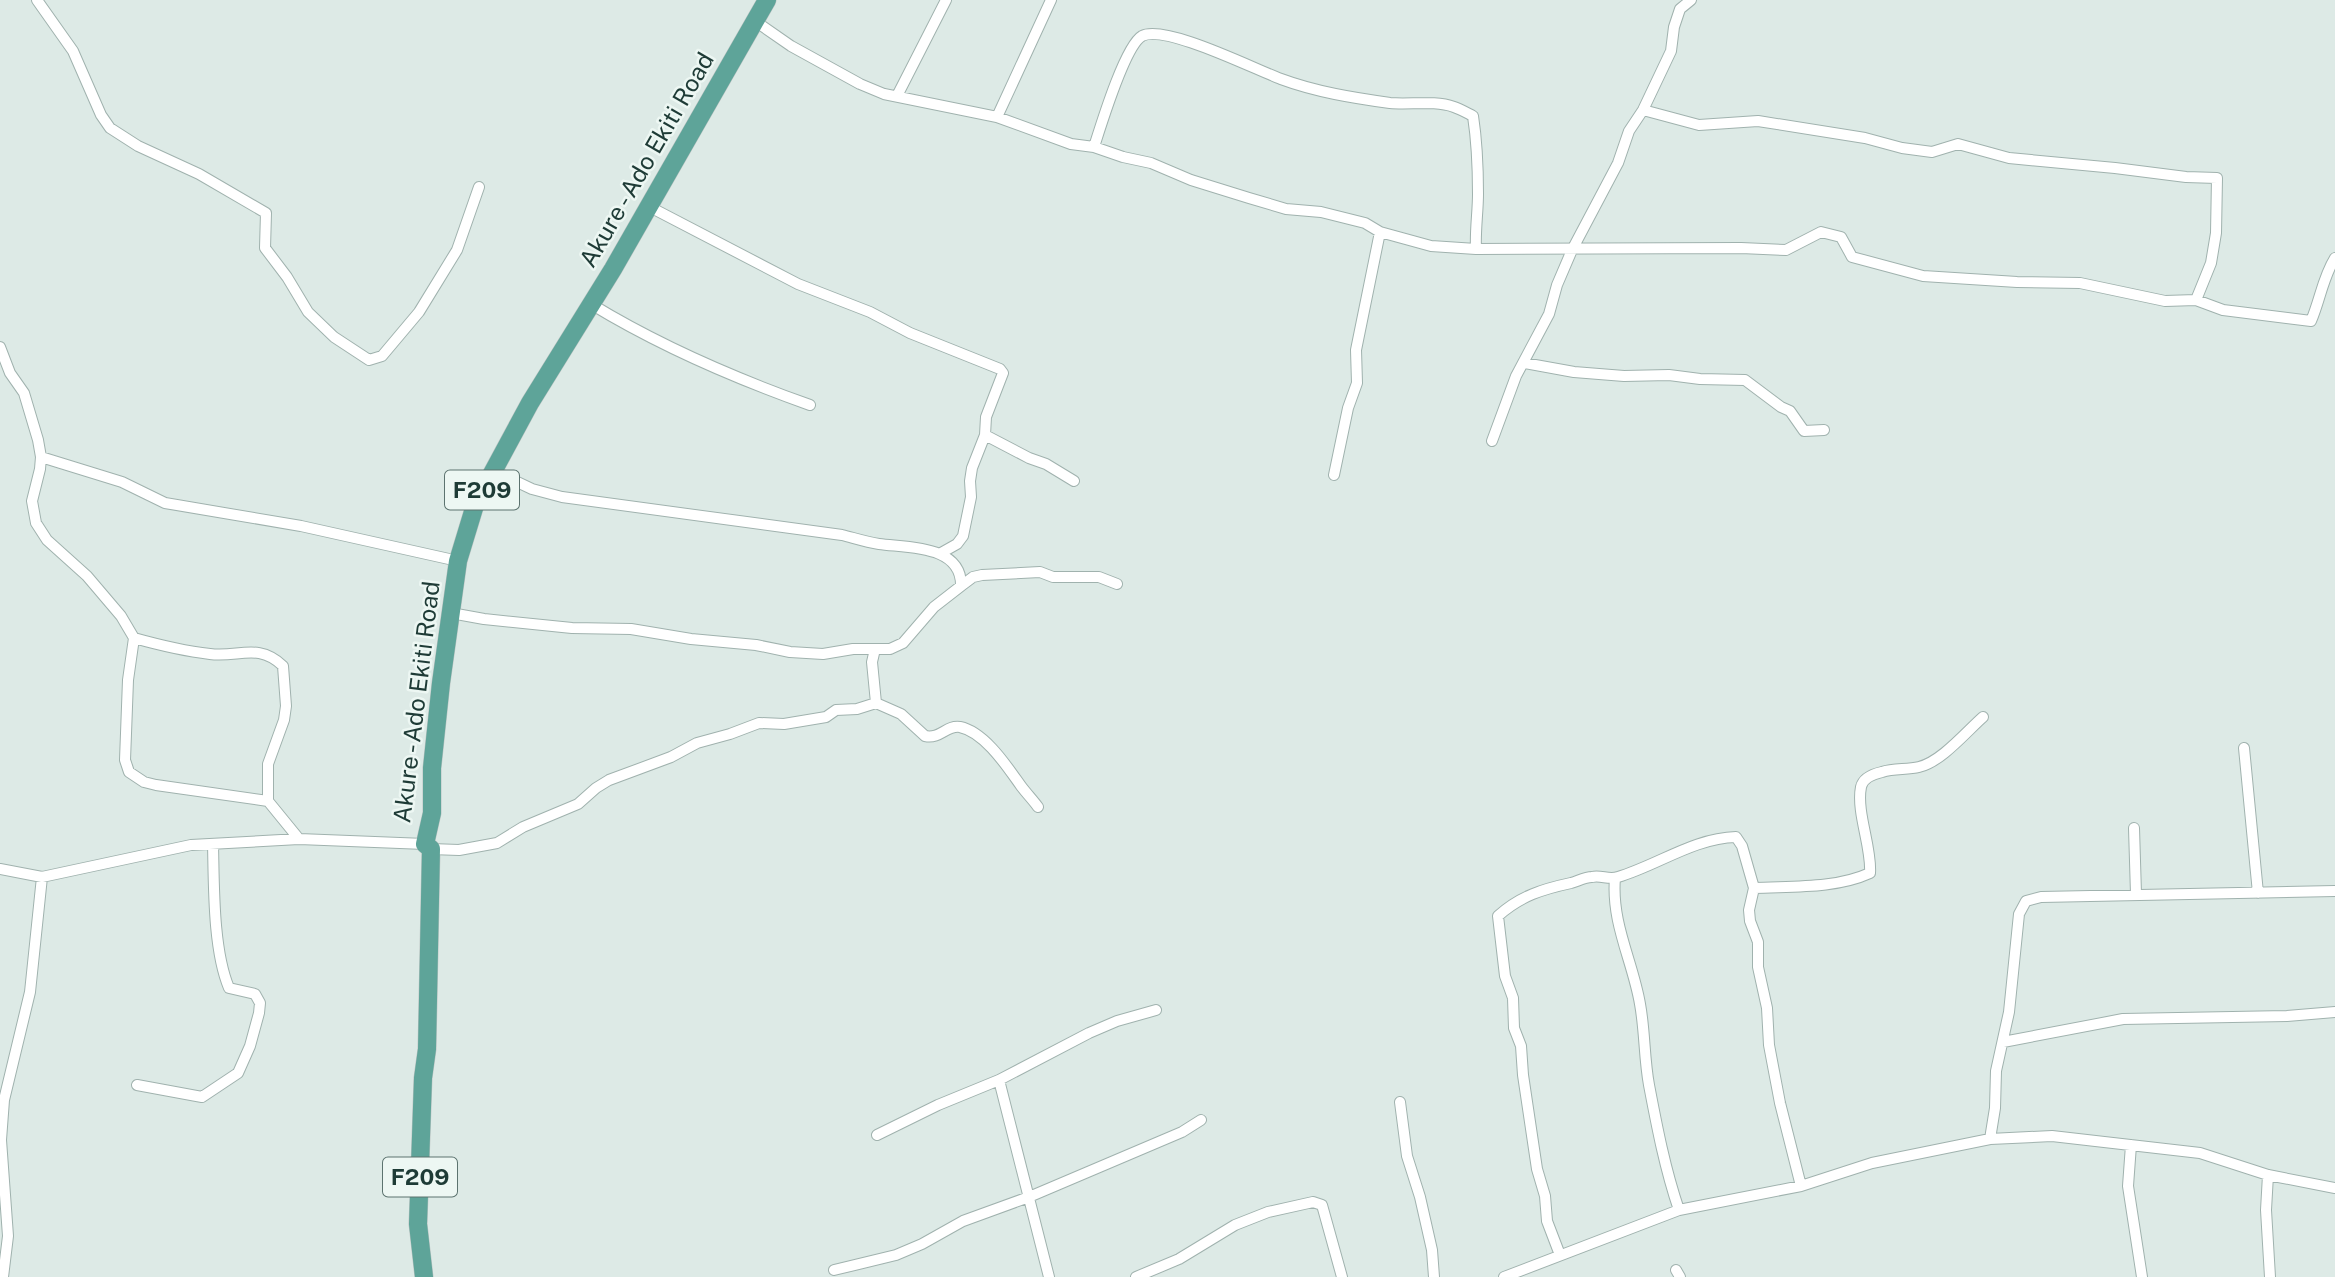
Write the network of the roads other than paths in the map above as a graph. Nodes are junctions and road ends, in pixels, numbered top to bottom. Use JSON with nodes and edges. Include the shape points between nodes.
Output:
{"nodes":[{"id":1,"x":37,"y":0,"type":"edge"},
{"id":2,"x":767,"y":0,"type":"edge"},
{"id":3,"x":946,"y":0,"type":"edge"},
{"id":4,"x":1051,"y":0,"type":"edge"},
{"id":5,"x":1691,"y":0,"type":"edge"},
{"id":6,"x":755,"y":21,"type":"junction"},
{"id":7,"x":897,"y":96,"type":"junction"},
{"id":8,"x":1643,"y":110,"type":"junction"},
{"id":9,"x":997,"y":117,"type":"junction"},
{"id":10,"x":1094,"y":147,"type":"junction"},
{"id":11,"x":478,"y":187,"type":"dead end"},
{"id":12,"x":648,"y":206,"type":"junction"},
{"id":13,"x":1380,"y":232,"type":"junction"},
{"id":14,"x":1476,"y":249,"type":"junction"},
{"id":15,"x":1572,"y":250,"type":"junction"},
{"id":16,"x":2335,"y":258,"type":"edge"},
{"id":17,"x":2196,"y":300,"type":"junction"},
{"id":18,"x":591,"y":304,"type":"junction"},
{"id":19,"x":0,"y":347,"type":"edge"},
{"id":20,"x":1524,"y":363,"type":"junction"},
{"id":21,"x":810,"y":405,"type":"dead end"},
{"id":22,"x":1824,"y":430,"type":"dead end"},
{"id":23,"x":985,"y":436,"type":"junction"},
{"id":24,"x":1492,"y":441,"type":"dead end"},
{"id":25,"x":41,"y":457,"type":"junction"},
{"id":26,"x":492,"y":470,"type":"junction"},
{"id":27,"x":1334,"y":475,"type":"dead end"},
{"id":28,"x":1074,"y":481,"type":"dead end"},
{"id":29,"x":941,"y":553,"type":"junction"},
{"id":30,"x":458,"y":561,"type":"junction"},
{"id":31,"x":956,"y":566,"type":"junction"},
{"id":32,"x":982,"y":575,"type":"junction"},
{"id":33,"x":1117,"y":584,"type":"dead end"},
{"id":34,"x":961,"y":586,"type":"junction"},
{"id":35,"x":451,"y":613,"type":"junction"},
{"id":36,"x":134,"y":638,"type":"junction"},
{"id":37,"x":875,"y":649,"type":"junction"},
{"id":38,"x":876,"y":704,"type":"junction"},
{"id":39,"x":1983,"y":717,"type":"dead end"},
{"id":40,"x":2244,"y":748,"type":"dead end"},
{"id":41,"x":268,"y":801,"type":"junction"},
{"id":42,"x":1038,"y":807,"type":"dead end"},
{"id":43,"x":2134,"y":828,"type":"dead end"},
{"id":44,"x":299,"y":839,"type":"junction"},
{"id":45,"x":213,"y":845,"type":"junction"},
{"id":46,"x":428,"y":847,"type":"junction"},
{"id":47,"x":0,"y":869,"type":"edge"},
{"id":48,"x":42,"y":877,"type":"junction"},
{"id":49,"x":1615,"y":878,"type":"junction"},
{"id":50,"x":1754,"y":888,"type":"junction"},
{"id":51,"x":2335,"y":891,"type":"edge"},
{"id":52,"x":2258,"y":893,"type":"junction"},
{"id":53,"x":2136,"y":894,"type":"junction"},
{"id":54,"x":1156,"y":1010,"type":"dead end"},
{"id":55,"x":2335,"y":1012,"type":"edge"},
{"id":56,"x":2003,"y":1042,"type":"junction"},
{"id":57,"x":999,"y":1080,"type":"junction"},
{"id":58,"x":137,"y":1085,"type":"dead end"},
{"id":59,"x":1400,"y":1102,"type":"dead end"},
{"id":60,"x":1200,"y":1120,"type":"dead end"},
{"id":61,"x":877,"y":1135,"type":"dead end"},
{"id":62,"x":1990,"y":1139,"type":"junction"},
{"id":63,"x":2131,"y":1145,"type":"junction"},
{"id":64,"x":2268,"y":1175,"type":"junction"},
{"id":65,"x":1801,"y":1186,"type":"junction"},
{"id":66,"x":2335,"y":1188,"type":"edge"},
{"id":67,"x":1028,"y":1197,"type":"junction"},
{"id":68,"x":1679,"y":1210,"type":"junction"},
{"id":69,"x":1560,"y":1255,"type":"junction"},
{"id":70,"x":834,"y":1270,"type":"dead end"},
{"id":71,"x":4,"y":1277,"type":"edge"},
{"id":72,"x":424,"y":1277,"type":"edge"},
{"id":73,"x":1049,"y":1277,"type":"edge"},
{"id":74,"x":1136,"y":1277,"type":"edge"},
{"id":75,"x":1342,"y":1277,"type":"edge"},
{"id":76,"x":1434,"y":1277,"type":"edge"},
{"id":77,"x":1504,"y":1277,"type":"edge"},
{"id":78,"x":2143,"y":1277,"type":"edge"},
{"id":79,"x":2270,"y":1277,"type":"edge"}],
"edges":[{"from":1,"to":11,"type":"street","via":[[73,51],[110,128],[266,213],[265,248],[308,312],[334,337],[369,360],[383,356],[419,312],[457,250]]},
{"from":2,"to":6,"type":"main road","name":"Akure - Ado Ekiti Road","number":"F209"},
{"from":3,"to":7,"type":"street"},
{"from":4,"to":9,"type":"street"},
{"from":5,"to":8,"type":"street","via":[[1680,9],[1671,51]]},
{"from":6,"to":7,"type":"street","via":[[860,84]]},
{"from":6,"to":12,"type":"main road","name":"Akure - Ado Ekiti Road","number":"F209"},
{"from":7,"to":9,"type":"street"},
{"from":8,"to":15,"type":"street"},
{"from":8,"to":17,"type":"street","via":[[1699,125],[1758,121],[1931,152],[1958,144],[2009,158],[2217,178],[2213,253]]},
{"from":9,"to":10,"type":"street","via":[[1071,144]]},
{"from":10,"to":13,"type":"street","via":[[1286,209],[1321,212],[1365,223]]},
{"from":10,"to":14,"type":"street","via":[[1127,57],[1135,41],[1145,34],[1194,43],[1285,81],[1328,92],[1393,103],[1452,106],[1473,116]]},
{"from":12,"to":18,"type":"main road","name":"Akure - Ado Ekiti Road","number":"F209"},
{"from":12,"to":23,"type":"street","via":[[798,284],[1000,369],[1003,373],[986,416]]},
{"from":13,"to":14,"type":"street","via":[[1431,246]]},
{"from":13,"to":27,"type":"street","via":[[1356,350],[1357,383]]},
{"from":14,"to":15,"type":"street"},
{"from":15,"to":17,"type":"street","via":[[1786,250],[1821,232],[1841,237],[1852,257],[1923,276],[2080,283],[2165,301]]},
{"from":15,"to":20,"type":"street","via":[[1549,314]]},
{"from":16,"to":17,"type":"street","via":[[2311,321],[2223,310]]},
{"from":18,"to":21,"type":"street","via":[[644,336]]},
{"from":18,"to":26,"type":"main road","name":"Akure - Ado Ekiti Road","number":"F209"},
{"from":19,"to":25,"type":"street","via":[[24,393]]},
{"from":20,"to":22,"type":"street","via":[[1624,376],[1745,380],[1790,411],[1804,431]]},
{"from":20,"to":24,"type":"street"},
{"from":23,"to":28,"type":"street"},
{"from":23,"to":29,"type":"street","via":[[972,468],[963,536]]},
{"from":25,"to":30,"type":"street","via":[[122,482],[165,503],[301,526]]},
{"from":25,"to":36,"type":"street","via":[[32,501],[36,523],[47,540],[87,576]]},
{"from":26,"to":29,"type":"street","via":[[562,497]]},
{"from":26,"to":30,"type":"main road","name":"Akure - Ado Ekiti Road","number":"F209","via":[[475,505]]},
{"from":29,"to":31,"type":"street"},
{"from":30,"to":35,"type":"main road","name":"Akure - Ado Ekiti Road","number":"F209"},
{"from":31,"to":32,"type":"street"},
{"from":31,"to":34,"type":"street"},
{"from":32,"to":33,"type":"street","via":[[1040,572],[1053,578],[1099,577]]},
{"from":32,"to":34,"type":"street"},
{"from":34,"to":37,"type":"street","via":[[934,607],[904,643]]},
{"from":35,"to":37,"type":"street","via":[[572,628],[631,629],[790,652]]},
{"from":35,"to":46,"type":"main road","name":"Akure - Ado Ekiti Road","number":"F209","via":[[432,768]]},
{"from":36,"to":41,"type":"street","via":[[126,708],[129,772],[156,785]]},
{"from":36,"to":41,"type":"street","via":[[213,655],[251,651],[273,657],[283,666],[286,706],[268,764]]},
{"from":37,"to":38,"type":"street"},
{"from":38,"to":42,"type":"street","via":[[901,714],[925,736],[938,736],[951,728],[968,731],[1011,769]]},
{"from":38,"to":46,"type":"street","via":[[784,724],[759,723],[609,780],[579,804],[497,843],[459,850]]},
{"from":39,"to":50,"type":"street","via":[[1937,759],[1921,767],[1884,771],[1861,786],[1870,873],[1805,886]]},
{"from":40,"to":52,"type":"street"},
{"from":41,"to":44,"type":"street"},
{"from":43,"to":53,"type":"street"},
{"from":44,"to":45,"type":"street"},
{"from":44,"to":46,"type":"street"},
{"from":45,"to":48,"type":"street","via":[[191,845]]},
{"from":45,"to":58,"type":"street","via":[[223,973],[229,988],[255,993],[260,1003],[250,1046],[238,1073],[202,1097]]},
{"from":46,"to":72,"type":"main road","name":"Akure - Ado Ekiti Road","number":"F209","via":[[427,1049],[418,1224]]},
{"from":47,"to":48,"type":"street"},
{"from":48,"to":71,"type":"street","via":[[30,992],[4,1100],[1,1140],[8,1236]]},
{"from":49,"to":50,"type":"street","via":[[1686,848],[1736,837]]},
{"from":49,"to":68,"type":"street","via":[[1619,928],[1640,1003],[1649,1085]]},
{"from":49,"to":69,"type":"street","via":[[1594,876],[1551,886],[1525,896],[1498,916],[1537,1169],[1547,1221]]},
{"from":50,"to":65,"type":"street","via":[[1749,910],[1758,942],[1769,1045]]},
{"from":51,"to":52,"type":"street"},
{"from":52,"to":53,"type":"street"},
{"from":53,"to":56,"type":"street","via":[[2026,901],[2019,914]]},
{"from":54,"to":57,"type":"street","via":[[1088,1033]]},
{"from":55,"to":56,"type":"street","via":[[2123,1019]]},
{"from":56,"to":62,"type":"street"},
{"from":57,"to":61,"type":"street"},
{"from":57,"to":67,"type":"street"},
{"from":59,"to":76,"type":"street"},
{"from":60,"to":67,"type":"street","via":[[1182,1132]]},
{"from":62,"to":63,"type":"street","via":[[2052,1136]]},
{"from":62,"to":65,"type":"street","via":[[1872,1163]]},
{"from":63,"to":64,"type":"street","via":[[2200,1153]]},
{"from":63,"to":78,"type":"street","via":[[2129,1186]]},
{"from":64,"to":66,"type":"street"},
{"from":64,"to":79,"type":"street"},
{"from":65,"to":68,"type":"street"},
{"from":67,"to":70,"type":"street","via":[[896,1255]]},
{"from":67,"to":73,"type":"street"},
{"from":68,"to":69,"type":"street"},
{"from":69,"to":77,"type":"street"},
{"from":74,"to":75,"type":"street","via":[[1179,1259],[1235,1225],[1313,1202],[1322,1205]]}]}
